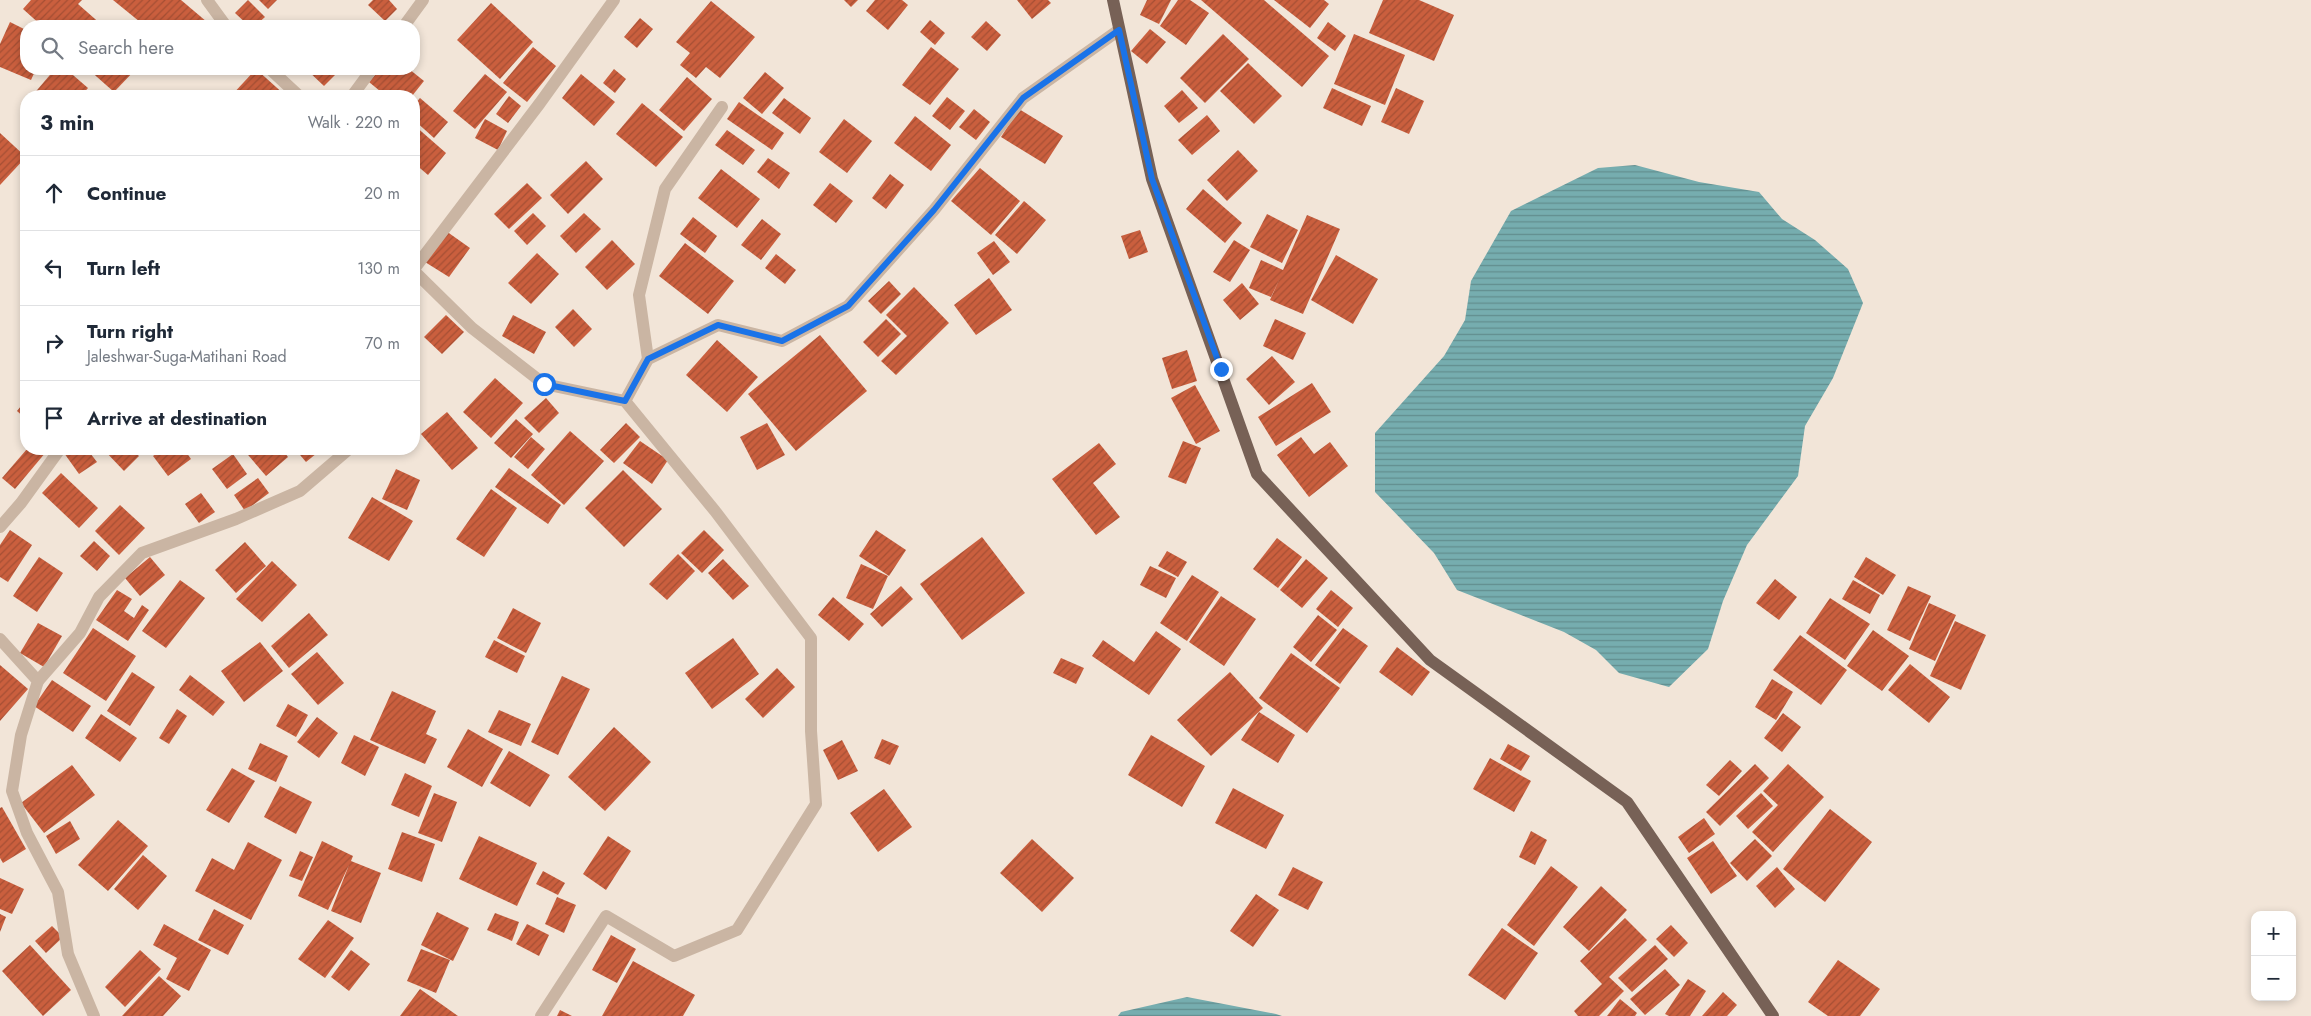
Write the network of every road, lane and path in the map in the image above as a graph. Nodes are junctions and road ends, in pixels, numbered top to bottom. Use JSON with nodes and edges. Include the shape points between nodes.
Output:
{"nodes":[{"id":1,"x":207,"y":0,"type":"edge"},
{"id":2,"x":423,"y":0,"type":"edge"},
{"id":3,"x":614,"y":0,"type":"edge"},
{"id":4,"x":1113,"y":0,"type":"edge"},
{"id":5,"x":222,"y":20,"type":"edge"},
{"id":6,"x":408,"y":20,"type":"edge"},
{"id":7,"x":1119,"y":30,"type":"junction"},
{"id":8,"x":276,"y":75,"type":"edge"},
{"id":9,"x":368,"y":75,"type":"edge"},
{"id":10,"x":293,"y":90,"type":"edge"},
{"id":11,"x":356,"y":90,"type":"edge"},
{"id":12,"x":722,"y":107,"type":"dead end"},
{"id":13,"x":420,"y":262,"type":"edge"},
{"id":14,"x":420,"y":276,"type":"edge"},
{"id":15,"x":648,"y":359,"type":"junction"},
{"id":16,"x":625,"y":401,"type":"junction"},
{"id":17,"x":56,"y":455,"type":"edge"},
{"id":18,"x":342,"y":455,"type":"edge"},
{"id":19,"x":0,"y":527,"type":"edge"},
{"id":20,"x":0,"y":639,"type":"edge"},
{"id":21,"x":38,"y":682,"type":"junction"},
{"id":22,"x":94,"y":1016,"type":"edge"},
{"id":23,"x":541,"y":1016,"type":"edge"},
{"id":24,"x":1773,"y":1016,"type":"edge"}],
"edges":[{"from":1,"to":5,"type":"street"},
{"from":2,"to":6,"type":"street"},
{"from":3,"to":13,"type":"street"},
{"from":4,"to":7,"type":"main road"},
{"from":7,"to":15,"type":"street","via":[[1023,98],[934,210],[848,306],[782,341],[718,325]]},
{"from":7,"to":24,"type":"main road","via":[[1152,179],[1257,474],[1430,660],[1627,802]]},
{"from":8,"to":10,"type":"street"},
{"from":9,"to":11,"type":"street"},
{"from":12,"to":15,"type":"street","via":[[665,189],[639,294]]},
{"from":14,"to":16,"type":"street","via":[[472,328],[544,384]]},
{"from":15,"to":16,"type":"street"},
{"from":16,"to":23,"type":"street","via":[[715,511],[811,638],[811,731],[816,804],[737,930],[674,956],[606,916]]},
{"from":17,"to":19,"type":"street"},
{"from":18,"to":21,"type":"street","via":[[300,491],[236,519],[142,553],[98,597],[80,633]]},
{"from":20,"to":21,"type":"street"},
{"from":21,"to":22,"type":"street","via":[[21,736],[12,791],[27,833],[58,892],[68,954]]}]}
